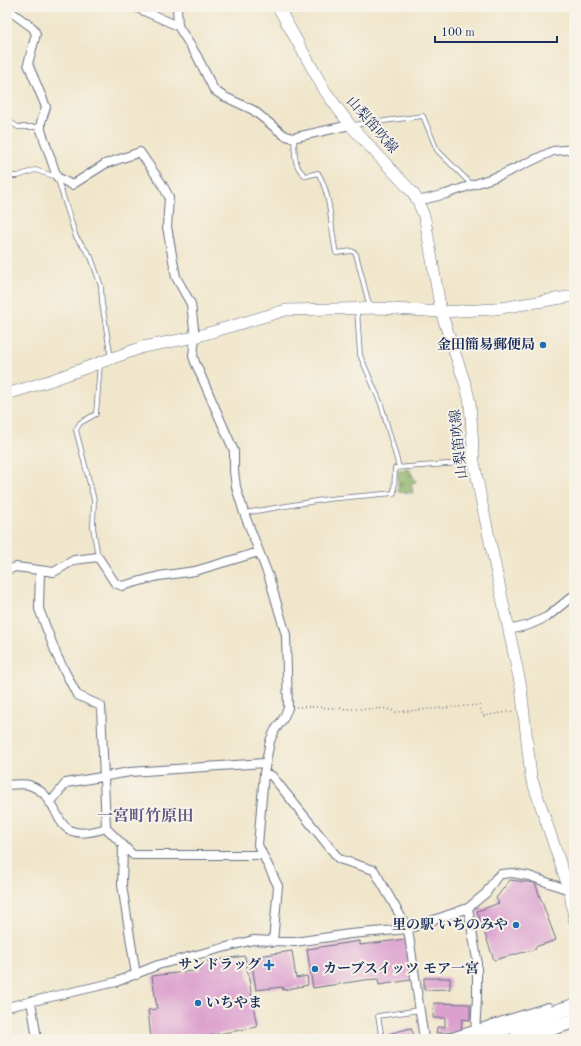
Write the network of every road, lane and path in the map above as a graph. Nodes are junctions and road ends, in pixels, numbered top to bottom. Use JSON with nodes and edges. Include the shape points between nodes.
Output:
{"nodes":[{"id":1,"x":135,"y":7,"type":"edge"},
{"id":2,"x":177,"y":7,"type":"edge"},
{"id":3,"x":278,"y":7,"type":"edge"},
{"id":4,"x":7,"y":9,"type":"edge"},
{"id":5,"x":178,"y":26,"type":"junction"},
{"id":6,"x":7,"y":120,"type":"edge"},
{"id":7,"x":350,"y":125,"type":"junction"},
{"id":8,"x":41,"y":127,"type":"junction"},
{"id":9,"x":294,"y":138,"type":"junction"},
{"id":10,"x":574,"y":149,"type":"edge"},
{"id":11,"x":7,"y":176,"type":"edge"},
{"id":12,"x":57,"y":177,"type":"junction"},
{"id":13,"x":471,"y":184,"type":"junction"},
{"id":14,"x":418,"y":201,"type":"junction"},
{"id":15,"x":574,"y":296,"type":"edge"},
{"id":16,"x":370,"y":308,"type":"junction"},
{"id":17,"x":357,"y":309,"type":"junction"},
{"id":18,"x":441,"y":312,"type":"junction"},
{"id":19,"x":195,"y":337,"type":"junction"},
{"id":20,"x":112,"y":359,"type":"junction"},
{"id":21,"x":100,"y":363,"type":"junction"},
{"id":22,"x":7,"y":394,"type":"edge"},
{"id":23,"x":474,"y":462,"type":"junction"},
{"id":24,"x":399,"y":467,"type":"junction"},
{"id":25,"x":244,"y":513,"type":"junction"},
{"id":26,"x":258,"y":552,"type":"junction"},
{"id":27,"x":98,"y":557,"type":"junction"},
{"id":28,"x":7,"y":570,"type":"edge"},
{"id":29,"x":40,"y":571,"type":"junction"},
{"id":30,"x":574,"y":595,"type":"edge"},
{"id":31,"x":509,"y":630,"type":"junction"},
{"id":32,"x":288,"y":708,"type":"junction"},
{"id":33,"x":524,"y":710,"type":"junction"},
{"id":34,"x":265,"y":763,"type":"junction"},
{"id":35,"x":264,"y":773,"type":"junction"},
{"id":36,"x":104,"y":777,"type":"junction"},
{"id":37,"x":7,"y":785,"type":"edge"},
{"id":38,"x":50,"y":802,"type":"junction"},
{"id":39,"x":106,"y":828,"type":"junction"},
{"id":40,"x":123,"y":846,"type":"junction"},
{"id":41,"x":262,"y":855,"type":"junction"},
{"id":42,"x":572,"y":891,"type":"edge"},
{"id":43,"x":468,"y":908,"type":"junction"},
{"id":44,"x":574,"y":919,"type":"edge"},
{"id":45,"x":408,"y":928,"type":"junction"},
{"id":46,"x":273,"y":942,"type":"junction"},
{"id":47,"x":136,"y":975,"type":"junction"},
{"id":48,"x":31,"y":1001,"type":"junction"},
{"id":49,"x":574,"y":1005,"type":"edge"},
{"id":50,"x":7,"y":1007,"type":"edge"},
{"id":51,"x":420,"y":1010,"type":"junction"},
{"id":52,"x":574,"y":1021,"type":"edge"},
{"id":53,"x":473,"y":1036,"type":"edge"},
{"id":54,"x":37,"y":1039,"type":"edge"},
{"id":55,"x":382,"y":1039,"type":"edge"},
{"id":56,"x":424,"y":1039,"type":"edge"},
{"id":57,"x":445,"y":1039,"type":"edge"},
{"id":58,"x":516,"y":1039,"type":"edge"}],
"edges":[{"from":1,"to":5,"type":"street"},
{"from":2,"to":5,"type":"street"},
{"from":3,"to":7,"type":"main road","name":"山梨笛吹線","via":[[325,92]]},
{"from":4,"to":8,"type":"street","via":[[33,28],[36,34],[28,64],[46,107]]},
{"from":5,"to":9,"type":"street","via":[[214,90],[253,110],[284,135]]},
{"from":6,"to":8,"type":"lane","via":[[18,127]]},
{"from":7,"to":9,"type":"street"},
{"from":7,"to":13,"type":"lane","via":[[423,116],[437,150]]},
{"from":7,"to":14,"type":"main road","name":"山梨笛吹線"},
{"from":8,"to":12,"type":"street"},
{"from":9,"to":16,"type":"lane","via":[[296,160],[301,173],[306,176],[318,172],[322,179],[329,205],[336,253],[352,251],[356,254]]},
{"from":10,"to":13,"type":"street","via":[[553,151],[501,175]]},
{"from":11,"to":12,"type":"lane","via":[[18,176],[35,170]]},
{"from":12,"to":19,"type":"street","via":[[72,185],[105,164],[140,152],[168,197],[168,227],[176,277],[191,304]]},
{"from":12,"to":20,"type":"lane","via":[[76,237],[92,257],[101,286]]},
{"from":13,"to":14,"type":"street"},
{"from":14,"to":18,"type":"main road","name":"山梨笛吹線","via":[[426,219]]},
{"from":15,"to":18,"type":"main road","via":[[495,309]]},
{"from":16,"to":17,"type":"main road"},
{"from":16,"to":18,"type":"main road"},
{"from":17,"to":19,"type":"main road","via":[[286,310]]},
{"from":17,"to":24,"type":"lane","via":[[360,355],[381,404]]},
{"from":18,"to":23,"type":"main road","name":"山梨笛吹線","via":[[470,403]]},
{"from":19,"to":20,"type":"main road","via":[[144,347]]},
{"from":19,"to":25,"type":"street","via":[[193,356],[234,451],[234,471]]},
{"from":20,"to":21,"type":"main road"},
{"from":21,"to":22,"type":"main road"},
{"from":21,"to":27,"type":"lane","via":[[96,414],[80,422],[76,430],[94,500],[93,527]]},
{"from":23,"to":24,"type":"lane"},
{"from":23,"to":31,"type":"main road","name":"山梨笛吹線"},
{"from":24,"to":25,"type":"lane","via":[[395,468],[394,493],[328,499]]},
{"from":25,"to":26,"type":"street"},
{"from":26,"to":27,"type":"street","via":[[195,571],[159,576],[122,586],[115,583]]},
{"from":26,"to":32,"type":"street","via":[[269,576],[286,636]]},
{"from":27,"to":29,"type":"street","via":[[74,560],[54,572]]},
{"from":28,"to":29,"type":"street","via":[[16,567]]},
{"from":29,"to":36,"type":"street","via":[[39,609],[57,656],[77,695],[101,706]]},
{"from":30,"to":31,"type":"street","via":[[547,617],[529,626]]},
{"from":31,"to":33,"type":"main road","name":"山梨笛吹線"},
{"from":32,"to":33,"type":"path","via":[[390,708],[396,712],[479,705],[483,716]]},
{"from":32,"to":34,"type":"street","via":[[270,741]]},
{"from":33,"to":42,"type":"main road","name":"山梨笛吹線","via":[[531,777]]},
{"from":34,"to":35,"type":"street"},
{"from":34,"to":36,"type":"street","via":[[130,772]]},
{"from":35,"to":41,"type":"street","via":[[258,845]]},
{"from":35,"to":45,"type":"street","via":[[272,776],[339,859],[374,870]]},
{"from":36,"to":38,"type":"street","via":[[66,783]]},
{"from":36,"to":39,"type":"street"},
{"from":37,"to":38,"type":"street","via":[[28,784]]},
{"from":38,"to":39,"type":"street","via":[[64,828],[72,832],[79,834]]},
{"from":39,"to":40,"type":"street"},
{"from":40,"to":41,"type":"street","via":[[133,855]]},
{"from":40,"to":47,"type":"street","via":[[122,885]]},
{"from":41,"to":46,"type":"street","via":[[278,886]]},
{"from":42,"to":43,"type":"street","via":[[529,876],[501,874],[486,893]]},
{"from":42,"to":44,"type":"main road","name":"山梨笛吹線"},
{"from":43,"to":45,"type":"street"},
{"from":43,"to":53,"type":"street","via":[[477,959]]},
{"from":45,"to":46,"type":"street","via":[[295,942]]},
{"from":45,"to":51,"type":"street"},
{"from":46,"to":47,"type":"street","via":[[252,940],[172,961]]},
{"from":47,"to":48,"type":"street"},
{"from":48,"to":50,"type":"street"},
{"from":48,"to":54,"type":"street"},
{"from":49,"to":53,"type":"highway"},
{"from":51,"to":55,"type":"lane","via":[[378,1016]]},
{"from":51,"to":56,"type":"street"},
{"from":52,"to":58,"type":"highway"},
{"from":53,"to":57,"type":"street"}]}
